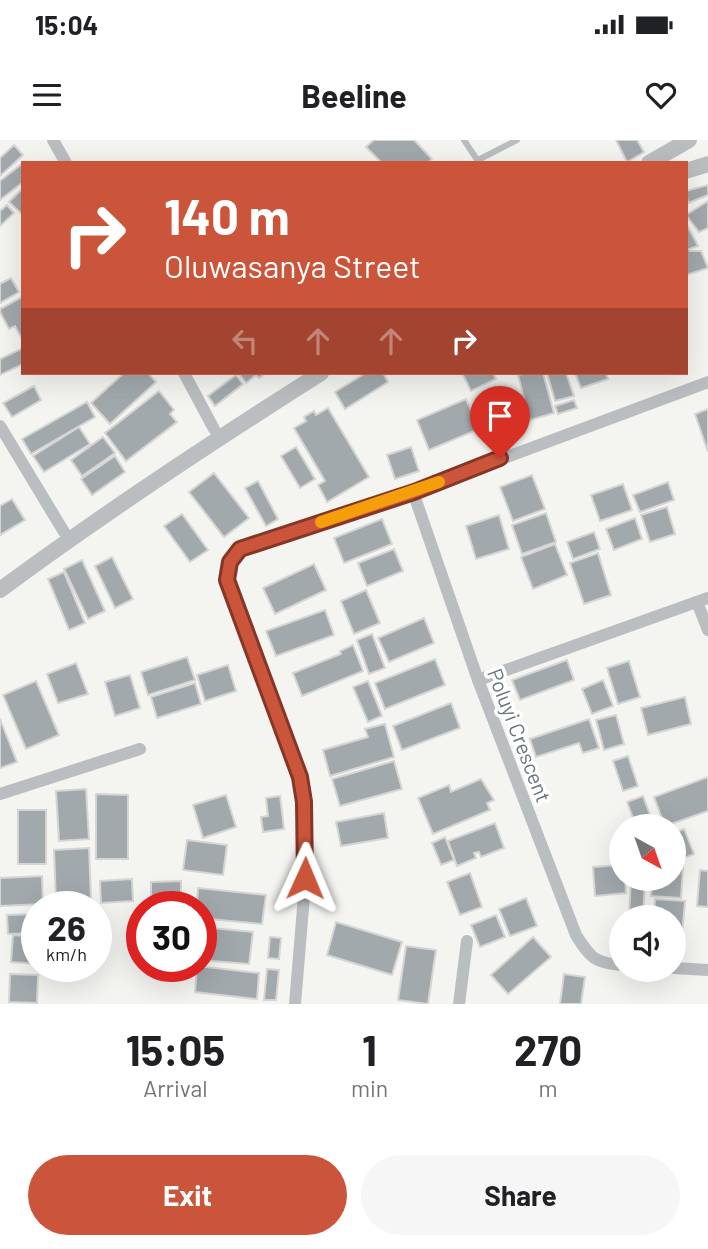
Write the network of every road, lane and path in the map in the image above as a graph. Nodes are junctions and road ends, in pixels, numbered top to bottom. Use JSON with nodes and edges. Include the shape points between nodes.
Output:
{"nodes":[{"id":1,"x":53,"y":140,"type":"edge"},
{"id":2,"x":464,"y":140,"type":"edge"},
{"id":3,"x":517,"y":140,"type":"edge"},
{"id":4,"x":689,"y":140,"type":"edge"},
{"id":5,"x":65,"y":161,"type":"edge"},
{"id":6,"x":478,"y":161,"type":"edge"},
{"id":7,"x":481,"y":161,"type":"edge"},
{"id":8,"x":652,"y":161,"type":"edge"},
{"id":9,"x":708,"y":164,"type":"edge"},
{"id":10,"x":688,"y":170,"type":"edge"},
{"id":11,"x":185,"y":375,"type":"edge"},
{"id":12,"x":301,"y":375,"type":"edge"},
{"id":13,"x":318,"y":375,"type":"edge"},
{"id":14,"x":708,"y":382,"type":"edge"},
{"id":15,"x":0,"y":426,"type":"edge"},
{"id":16,"x":214,"y":429,"type":"junction"},
{"id":17,"x":414,"y":492,"type":"junction"},
{"id":18,"x":64,"y":532,"type":"junction"},
{"id":19,"x":0,"y":579,"type":"edge"},
{"id":20,"x":0,"y":590,"type":"edge"},
{"id":21,"x":703,"y":600,"type":"edge"},
{"id":22,"x":708,"y":630,"type":"edge"},
{"id":23,"x":478,"y":680,"type":"junction"},
{"id":24,"x":140,"y":749,"type":"dead end"},
{"id":25,"x":0,"y":793,"type":"edge"},
{"id":26,"x":467,"y":941,"type":"dead end"},
{"id":27,"x":609,"y":964,"type":"edge"},
{"id":28,"x":686,"y":969,"type":"edge"},
{"id":29,"x":708,"y":970,"type":"edge"},
{"id":30,"x":295,"y":1004,"type":"edge"},
{"id":31,"x":459,"y":1004,"type":"edge"}],
"edges":[{"from":1,"to":5,"type":"street"},
{"from":2,"to":6,"type":"lane"},
{"from":3,"to":7,"type":"lane"},
{"from":4,"to":8,"type":"street"},
{"from":9,"to":10,"type":"street"},
{"from":11,"to":16,"type":"street"},
{"from":12,"to":16,"type":"street"},
{"from":13,"to":20,"type":"street"},
{"from":14,"to":17,"type":"street"},
{"from":15,"to":18,"type":"street"},
{"from":16,"to":18,"type":"street"},
{"from":17,"to":23,"type":"street","name":"Poluyi Crescent"},
{"from":17,"to":30,"type":"street","via":[[240,549],[230,562],[227,580],[295,758],[304,802],[304,896]]},
{"from":18,"to":19,"type":"street"},
{"from":21,"to":22,"type":"street"},
{"from":21,"to":23,"type":"street"},
{"from":23,"to":27,"type":"street","name":"Poluyi Crescent","via":[[576,935],[589,956]]},
{"from":24,"to":25,"type":"street"},
{"from":26,"to":31,"type":"street"},
{"from":28,"to":29,"type":"street"}]}
